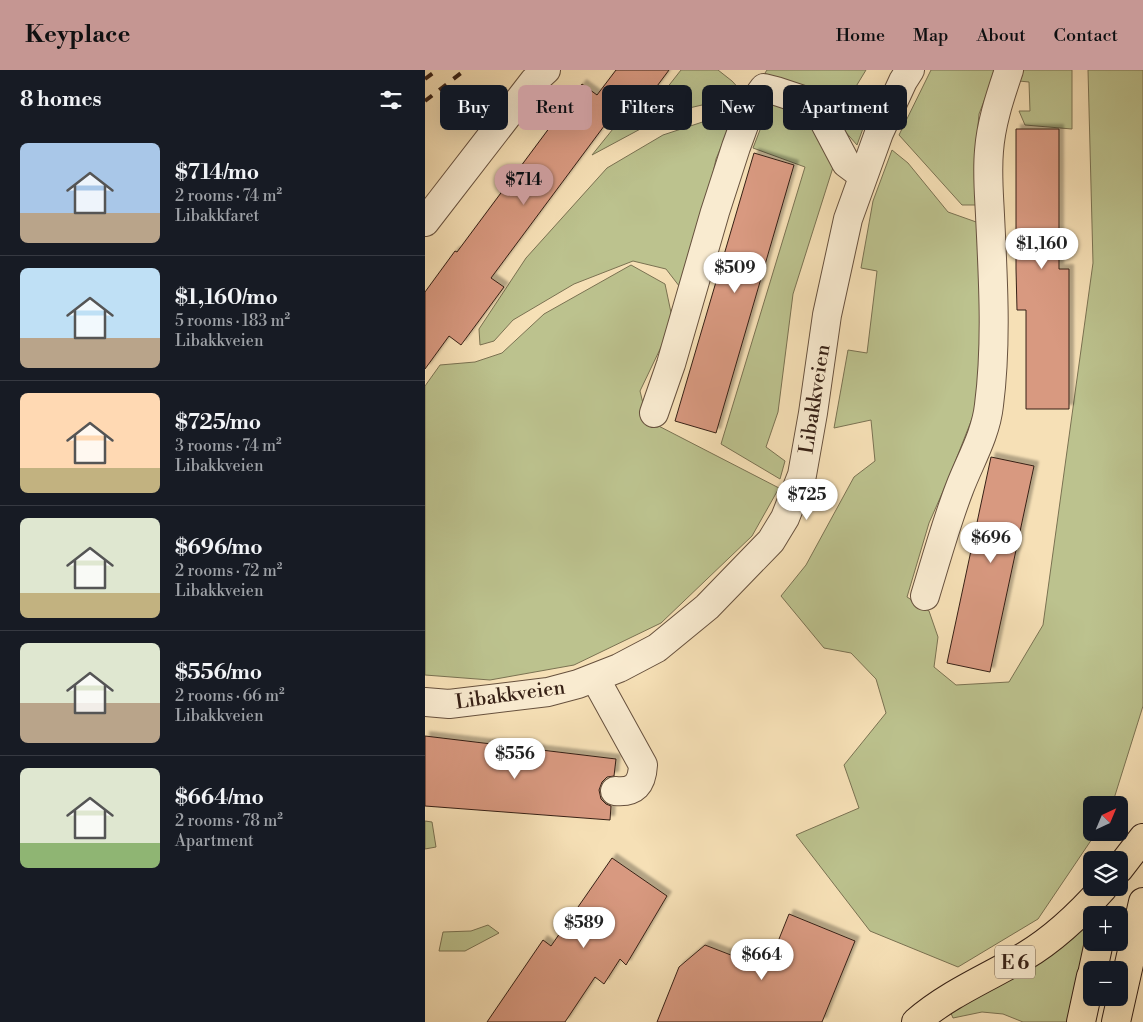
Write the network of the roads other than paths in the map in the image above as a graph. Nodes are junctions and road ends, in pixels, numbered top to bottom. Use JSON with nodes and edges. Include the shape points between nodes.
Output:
{"nodes":[{"id":1,"x":546,"y":70,"type":"edge"},
{"id":2,"x":910,"y":70,"type":"edge"},
{"id":3,"x":1009,"y":70,"type":"edge"},
{"id":4,"x":863,"y":175,"type":"junction"},
{"id":5,"x":425,"y":222,"type":"edge"},
{"id":6,"x":654,"y":413,"type":"dead end"},
{"id":7,"x":925,"y":596,"type":"dead end"},
{"id":8,"x":595,"y":678,"type":"junction"},
{"id":9,"x":425,"y":702,"type":"edge"},
{"id":10,"x":615,"y":791,"type":"dead end"},
{"id":11,"x":1143,"y":838,"type":"edge"},
{"id":12,"x":1128,"y":857,"type":"edge"},
{"id":13,"x":1095,"y":896,"type":"edge"},
{"id":14,"x":1143,"y":902,"type":"edge"},
{"id":15,"x":1084,"y":1006,"type":"edge"},
{"id":16,"x":916,"y":1022,"type":"edge"},
{"id":17,"x":1081,"y":1022,"type":"edge"},
{"id":18,"x":1116,"y":1022,"type":"edge"}],
"edges":[{"from":1,"to":5,"type":"street","via":[[534,81]]},
{"from":2,"to":4,"type":"street","name":"Libakkveien","via":[[879,133]]},
{"from":3,"to":7,"type":"street","via":[[997,105],[989,151],[994,333],[989,407]]},
{"from":4,"to":6,"type":"street","via":[[846,163],[818,110],[809,102],[764,88],[751,106],[736,147]]},
{"from":4,"to":8,"type":"street","name":"Libakkveien","via":[[848,219],[827,315],[802,475],[785,518],[771,540],[707,608],[657,648]]},
{"from":8,"to":9,"type":"street","name":"Libakkveien","via":[[548,692],[449,704]]},
{"from":8,"to":10,"type":"street","via":[[643,765],[635,787],[626,792]]},
{"from":11,"to":12,"type":"highway"},
{"from":13,"to":16,"type":"highway","number":"E 6","via":[[1053,937],[942,1002]]},
{"from":14,"to":18,"type":"highway"},
{"from":15,"to":17,"type":"highway"}]}
